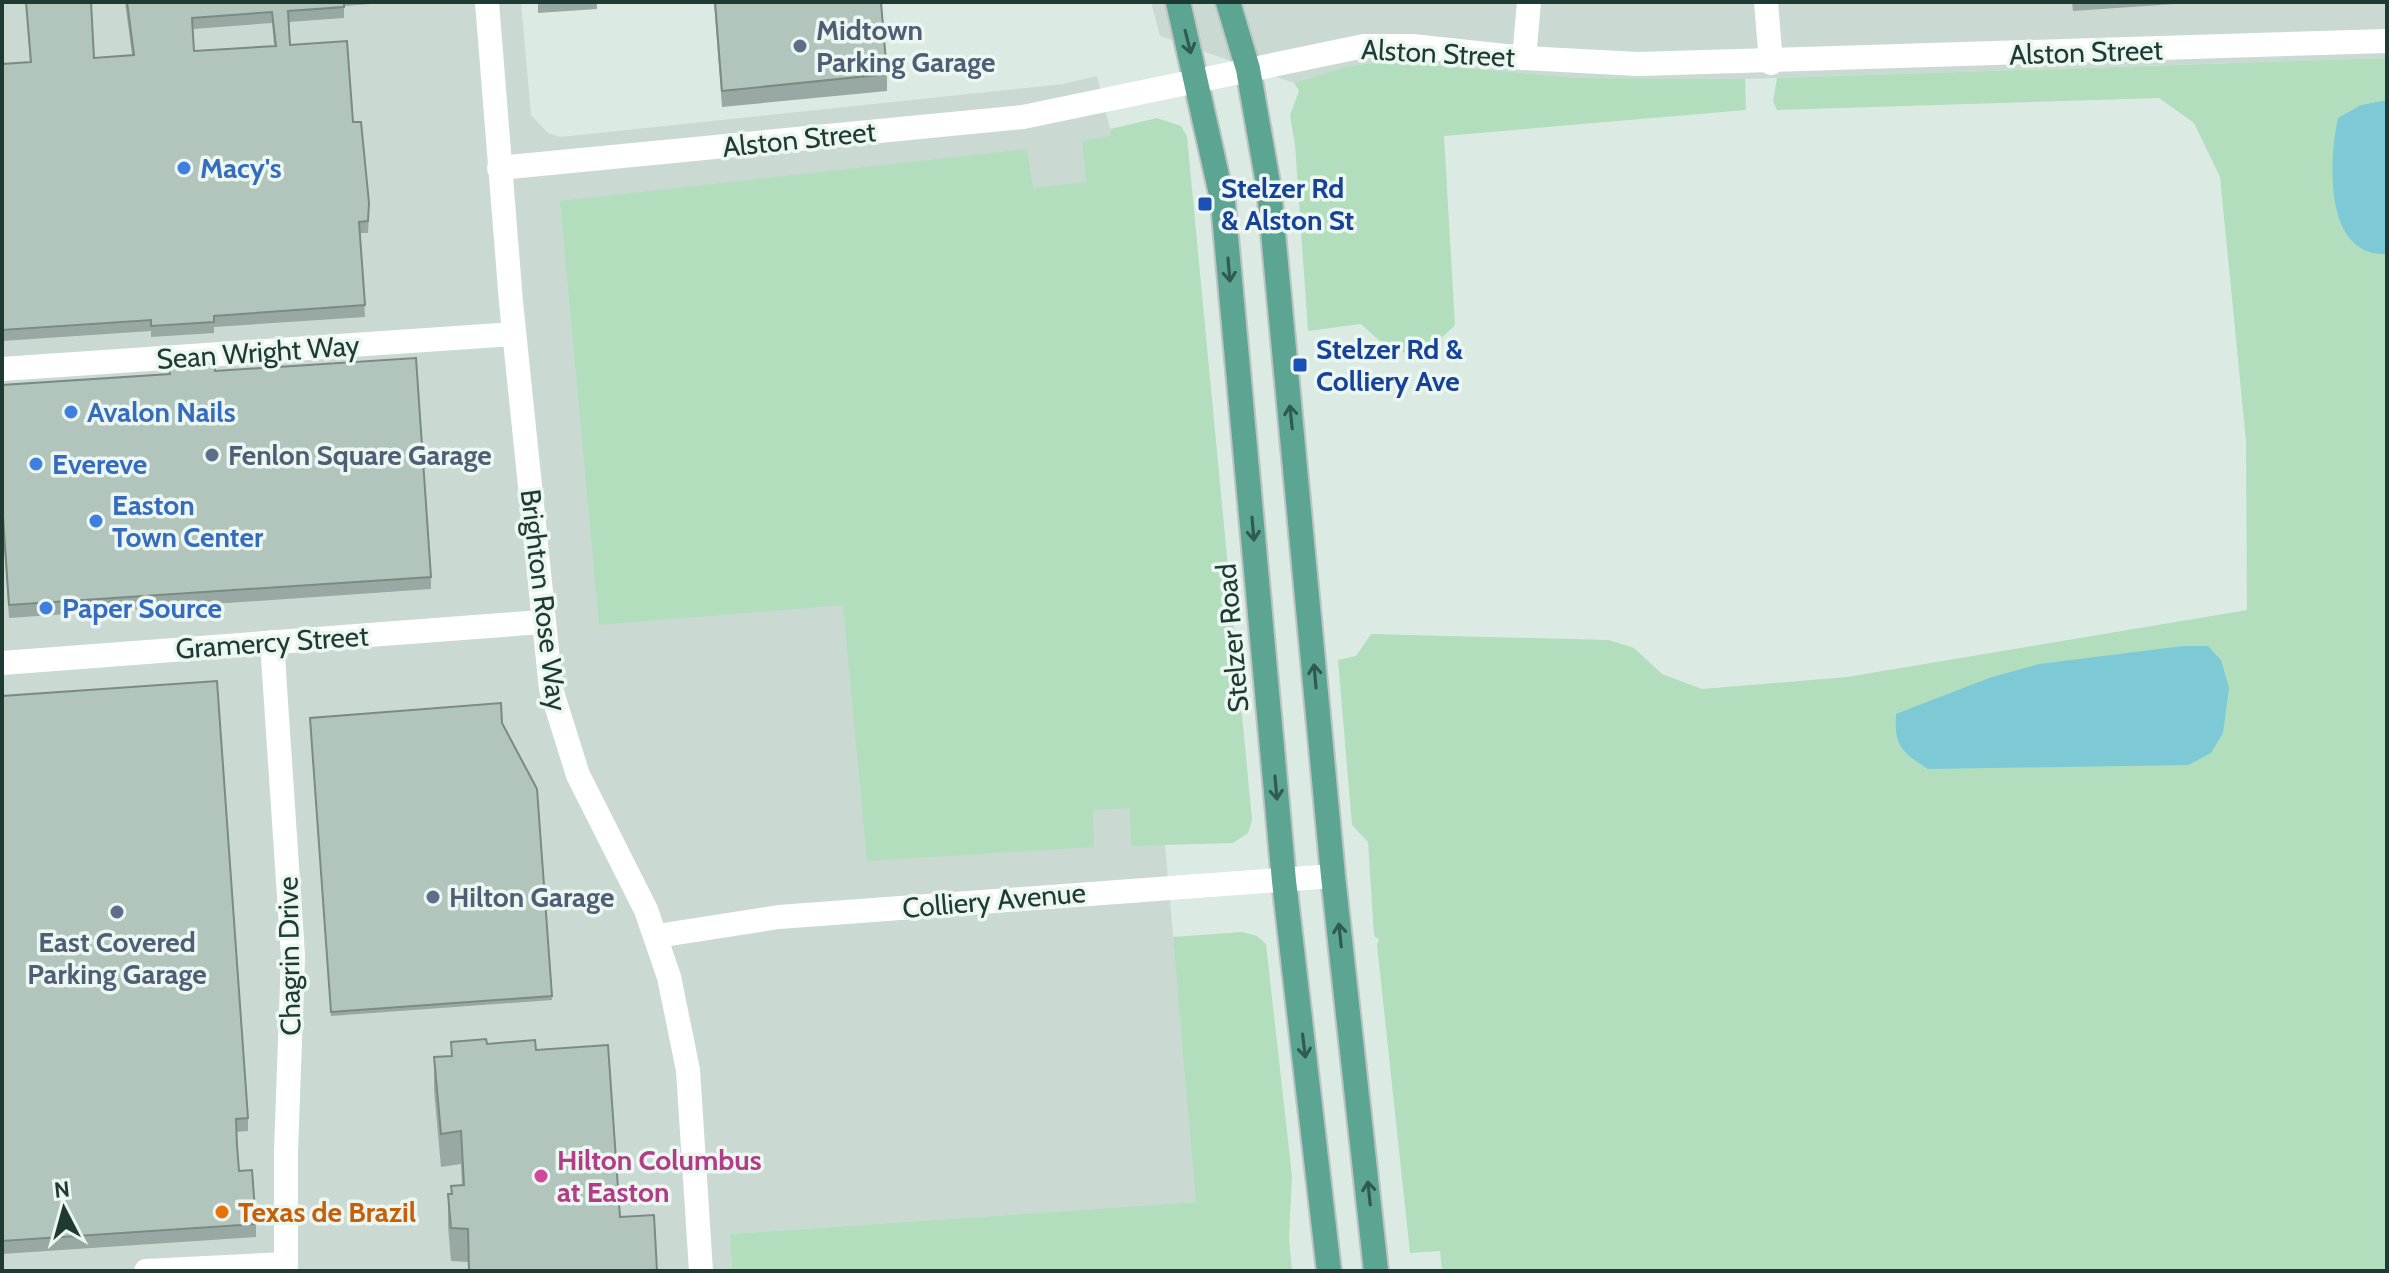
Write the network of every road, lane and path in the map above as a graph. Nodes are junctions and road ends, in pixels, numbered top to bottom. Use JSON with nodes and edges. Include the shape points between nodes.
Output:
{"nodes":[{"id":1,"x":487,"y":2,"type":"edge"},
{"id":2,"x":1178,"y":2,"type":"edge"},
{"id":3,"x":1228,"y":2,"type":"edge"},
{"id":4,"x":1529,"y":2,"type":"edge"},
{"id":5,"x":1766,"y":2,"type":"edge"},
{"id":6,"x":2387,"y":41,"type":"edge"},
{"id":7,"x":1524,"y":58,"type":"junction"},
{"id":8,"x":1771,"y":63,"type":"junction"},
{"id":9,"x":1248,"y":69,"type":"junction"},
{"id":10,"x":1198,"y":83,"type":"junction"},
{"id":11,"x":499,"y":168,"type":"junction"},
{"id":12,"x":514,"y":334,"type":"junction"},
{"id":13,"x":2,"y":369,"type":"edge"},
{"id":14,"x":541,"y":622,"type":"junction"},
{"id":15,"x":272,"y":642,"type":"junction"},
{"id":16,"x":2,"y":663,"type":"edge"},
{"id":17,"x":1333,"y":876,"type":"junction"},
{"id":18,"x":1284,"y":881,"type":"junction"},
{"id":19,"x":657,"y":936,"type":"junction"},
{"id":20,"x":286,"y":1268,"type":"edge"},
{"id":21,"x":146,"y":1271,"type":"edge"},
{"id":22,"x":701,"y":1271,"type":"edge"},
{"id":23,"x":1329,"y":1271,"type":"edge"},
{"id":24,"x":1376,"y":1271,"type":"edge"}],
"edges":[{"from":1,"to":11,"type":"street","name":"Brighton Rose Way"},
{"from":2,"to":10,"type":"main road","name":"Stelzer Road","one_way":true},
{"from":3,"to":9,"type":"main road"},
{"from":4,"to":7,"type":"street"},
{"from":5,"to":8,"type":"street"},
{"from":6,"to":8,"type":"street","name":"Alston Street"},
{"from":7,"to":8,"type":"street","name":"Alston Street"},
{"from":7,"to":9,"type":"street","name":"Alston Street","via":[[1364,46]]},
{"from":9,"to":10,"type":"street","name":"Alston Street"},
{"from":17,"to":9,"type":"main road","one_way":true,"via":[[1269,189]]},
{"from":10,"to":11,"type":"street","name":"Alston Street","via":[[1023,117]]},
{"from":10,"to":18,"type":"main road","name":"Stelzer Road","one_way":true,"via":[[1223,203]]},
{"from":11,"to":12,"type":"street","name":"Brighton Rose Way"},
{"from":12,"to":13,"type":"street","name":"Sean Wright Way"},
{"from":12,"to":14,"type":"street","name":"Brighton Rose Way"},
{"from":14,"to":15,"type":"street","name":"Gramercy Street"},
{"from":14,"to":19,"type":"street","name":"Brighton Rose Way","via":[[551,689],[574,765]]},
{"from":15,"to":16,"type":"street","name":"Gramercy Street"},
{"from":15,"to":20,"type":"street","name":"Chagrin Drive","via":[[293,968]]},
{"from":17,"to":18,"type":"street","name":"Colliery Avenue"},
{"from":24,"to":17,"type":"main road","one_way":true},
{"from":18,"to":19,"type":"street","name":"Colliery Avenue","via":[[808,914]]},
{"from":18,"to":23,"type":"main road","name":"Stelzer Road","one_way":true},
{"from":19,"to":22,"type":"street","name":"Brighton Rose Way","via":[[685,1047]]},
{"from":20,"to":21,"type":"street"}]}
